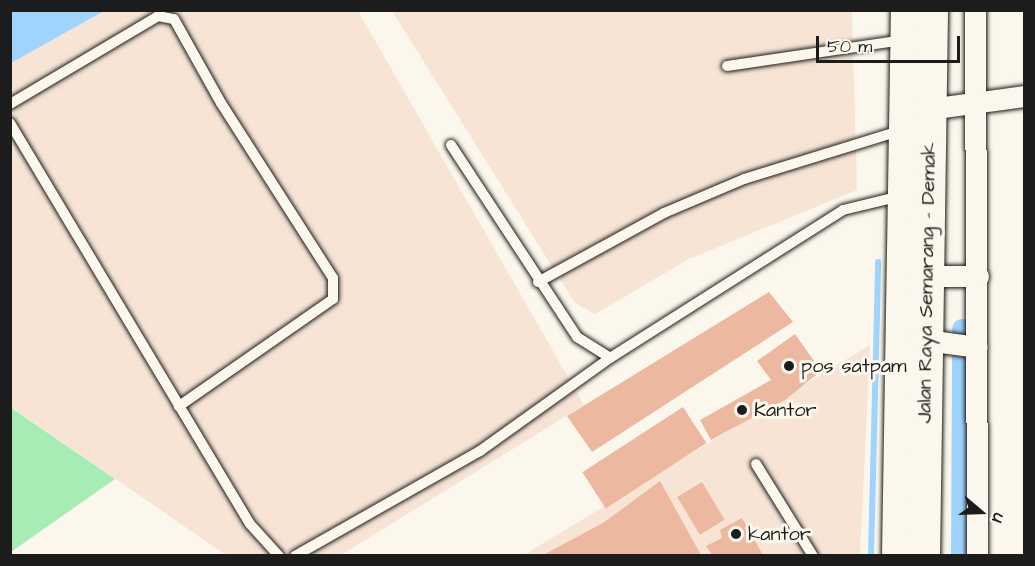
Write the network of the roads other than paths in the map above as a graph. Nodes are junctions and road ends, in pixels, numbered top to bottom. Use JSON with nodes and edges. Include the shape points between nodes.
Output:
{"nodes":[{"id":1,"x":975,"y":10,"type":"edge"},
{"id":2,"x":919,"y":24,"type":"edge"},
{"id":3,"x":727,"y":66,"type":"dead end"},
{"id":4,"x":1024,"y":96,"type":"edge"},
{"id":5,"x":10,"y":104,"type":"edge"},
{"id":6,"x":972,"y":106,"type":"junction"},
{"id":7,"x":926,"y":116,"type":"junction"},
{"id":8,"x":10,"y":123,"type":"edge"},
{"id":9,"x":451,"y":145,"type":"dead end"},
{"id":10,"x":904,"y":196,"type":"junction"},
{"id":11,"x":931,"y":276,"type":"junction"},
{"id":12,"x":974,"y":276,"type":"junction"},
{"id":13,"x":538,"y":282,"type":"junction"},
{"id":14,"x":930,"y":341,"type":"junction"},
{"id":15,"x":973,"y":346,"type":"junction"},
{"id":16,"x":610,"y":358,"type":"junction"},
{"id":17,"x":179,"y":406,"type":"junction"},
{"id":18,"x":756,"y":464,"type":"dead end"},
{"id":19,"x":279,"y":555,"type":"edge"},
{"id":20,"x":295,"y":555,"type":"edge"},
{"id":21,"x":813,"y":555,"type":"edge"},
{"id":22,"x":898,"y":555,"type":"edge"},
{"id":23,"x":923,"y":555,"type":"edge"},
{"id":24,"x":977,"y":555,"type":"edge"}],
"edges":[{"from":1,"to":6,"type":"street"},
{"from":2,"to":3,"type":"lane"},
{"from":2,"to":7,"type":"highway","name":"Jalan Raya Semarang - Demak"},
{"from":4,"to":6,"type":"street"},
{"from":5,"to":17,"type":"lane","via":[[158,16],[174,19],[221,103],[333,278],[333,299]]},
{"from":6,"to":7,"type":"street"},
{"from":6,"to":12,"type":"street"},
{"from":7,"to":10,"type":"highway","name":"Jalan Raya Semarang - Demak"},
{"from":7,"to":11,"type":"highway","name":"Jalan Raya Semarang - Demak"},
{"from":7,"to":13,"type":"lane","via":[[744,179],[664,213]]},
{"from":8,"to":17,"type":"lane"},
{"from":9,"to":13,"type":"lane"},
{"from":10,"to":16,"type":"lane","via":[[843,210]]},
{"from":10,"to":22,"type":"highway","name":"Jalan Raya Semarang - Demak"},
{"from":11,"to":12,"type":"street"},
{"from":11,"to":14,"type":"highway","name":"Jalan Raya Semarang - Demak"},
{"from":12,"to":15,"type":"street"},
{"from":13,"to":16,"type":"lane","via":[[577,337]]},
{"from":14,"to":15,"type":"street"},
{"from":14,"to":23,"type":"highway","name":"Jalan Raya Semarang - Demak"},
{"from":15,"to":24,"type":"street"},
{"from":16,"to":20,"type":"lane","via":[[480,451]]},
{"from":17,"to":19,"type":"lane","via":[[250,524]]},
{"from":18,"to":21,"type":"lane"}]}
